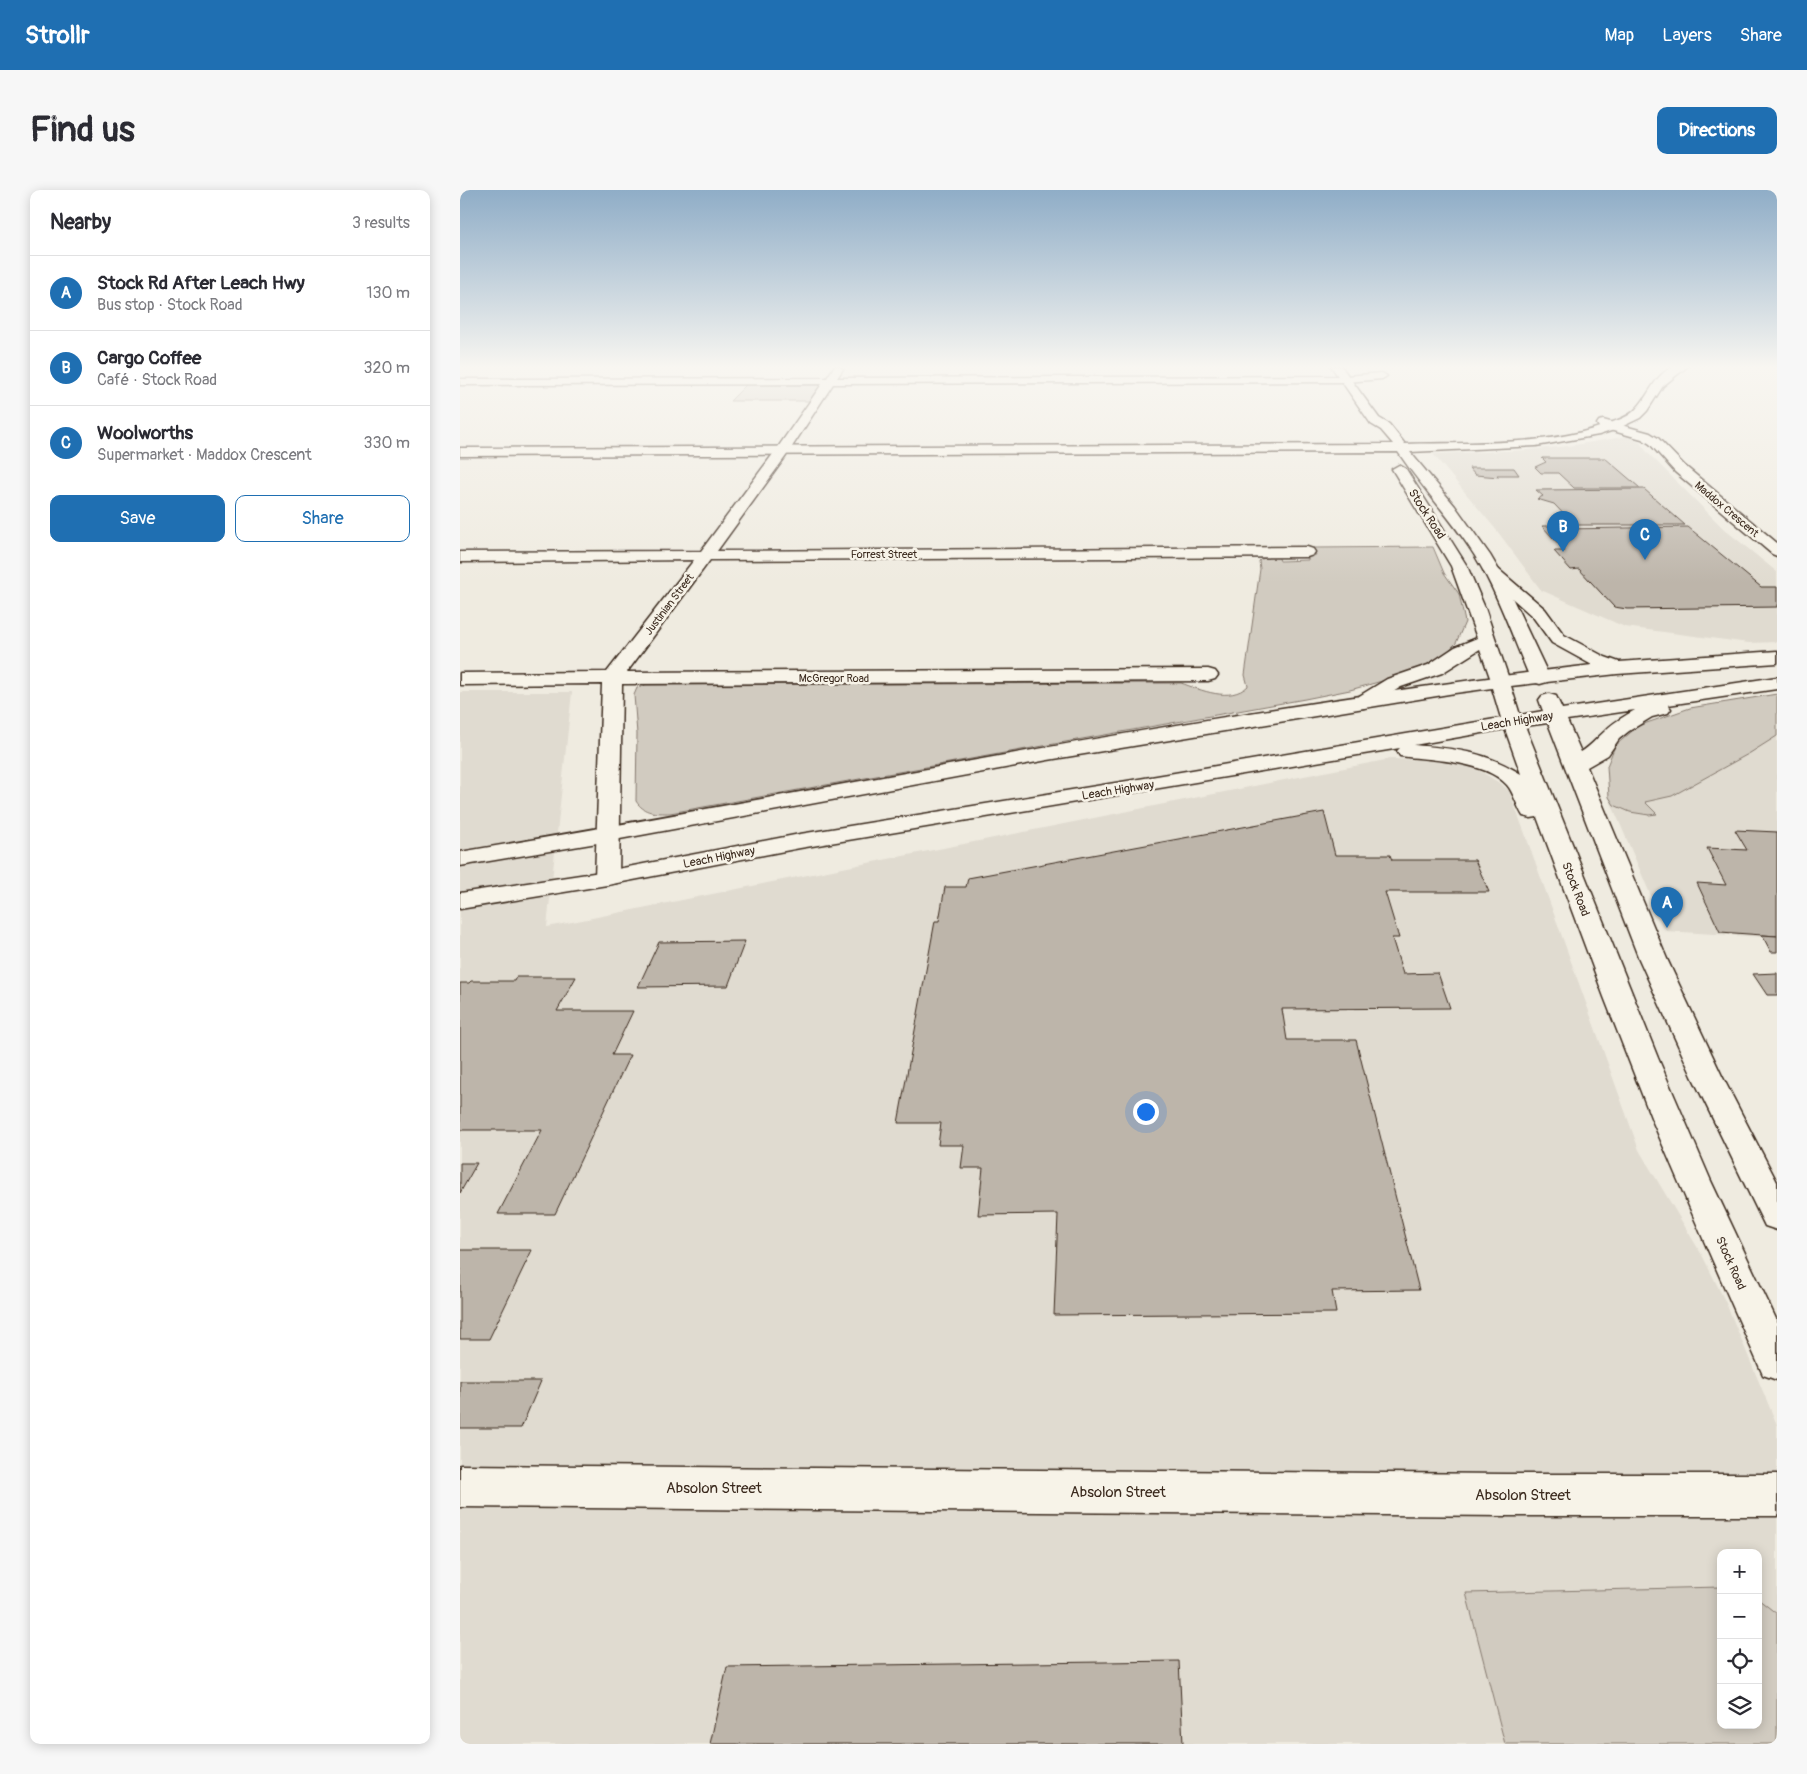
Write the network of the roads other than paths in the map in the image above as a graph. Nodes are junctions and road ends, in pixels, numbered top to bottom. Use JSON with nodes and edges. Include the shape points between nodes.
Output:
{"nodes":[{"id":1,"x":791,"y":439,"type":"edge"},
{"id":2,"x":1385,"y":439,"type":"edge"},
{"id":3,"x":1562,"y":439,"type":"edge"},
{"id":4,"x":1651,"y":439,"type":"edge"},
{"id":5,"x":1392,"y":446,"type":"junction"},
{"id":6,"x":783,"y":449,"type":"junction"},
{"id":7,"x":460,"y":451,"type":"edge"},
{"id":8,"x":1777,"y":529,"type":"edge"},
{"id":9,"x":1753,"y":531,"type":"junction"},
{"id":10,"x":1777,"y":550,"type":"edge"},
{"id":11,"x":1308,"y":552,"type":"dead end"},
{"id":12,"x":706,"y":555,"type":"junction"},
{"id":13,"x":460,"y":557,"type":"edge"},
{"id":14,"x":1492,"y":572,"type":"junction"},
{"id":15,"x":1486,"y":640,"type":"junction"},
{"id":16,"x":1777,"y":657,"type":"edge"},
{"id":17,"x":1617,"y":668,"type":"junction"},
{"id":18,"x":1208,"y":675,"type":"dead end"},
{"id":19,"x":1540,"y":678,"type":"junction"},
{"id":20,"x":460,"y":679,"type":"edge"},
{"id":21,"x":612,"y":679,"type":"junction"},
{"id":22,"x":1500,"y":682,"type":"junction"},
{"id":23,"x":1777,"y":683,"type":"edge"},
{"id":24,"x":1750,"y":687,"type":"junction"},
{"id":25,"x":1363,"y":702,"type":"junction"},
{"id":26,"x":1555,"y":715,"type":"junction"},
{"id":27,"x":1512,"y":722,"type":"junction"},
{"id":28,"x":1355,"y":749,"type":"junction"},
{"id":29,"x":1576,"y":764,"type":"junction"},
{"id":30,"x":609,"y":834,"type":"junction"},
{"id":31,"x":1561,"y":849,"type":"junction"},
{"id":32,"x":460,"y":859,"type":"edge"},
{"id":33,"x":607,"y":878,"type":"junction"},
{"id":34,"x":460,"y":902,"type":"edge"},
{"id":35,"x":1777,"y":1216,"type":"edge"},
{"id":36,"x":1777,"y":1362,"type":"edge"},
{"id":37,"x":460,"y":1486,"type":"edge"},
{"id":38,"x":1777,"y":1495,"type":"edge"}],
"edges":[{"from":1,"to":6,"type":"main road","name":"Justinian Street"},
{"from":2,"to":5,"type":"main road","name":"Stock Road"},
{"from":3,"to":5,"type":"main road"},
{"from":4,"to":9,"type":"main road","name":"Maddox Crescent","via":[[1680,470]]},
{"from":5,"to":6,"type":"main road"},
{"from":5,"to":14,"type":"main road","name":"Stock Road","via":[[1456,517]]},
{"from":5,"to":15,"type":"main road","name":"Stock Road","via":[[1452,553]]},
{"from":6,"to":7,"type":"main road"},
{"from":6,"to":12,"type":"main road","name":"Justinian Street"},
{"from":8,"to":9,"type":"main road"},
{"from":9,"to":10,"type":"main road","name":"Maddox Crescent"},
{"from":11,"to":12,"type":"main road","name":"Forrest Street"},
{"from":12,"to":13,"type":"main road","name":"Forrest Street"},
{"from":12,"to":21,"type":"main road","name":"Justinian Street"},
{"from":14,"to":17,"type":"main road","via":[[1539,614],[1558,639]]},
{"from":14,"to":19,"type":"main road","name":"Stock Road"},
{"from":15,"to":22,"type":"main road","name":"Stock Road"},
{"from":15,"to":25,"type":"main road","via":[[1435,669],[1394,683]]},
{"from":16,"to":17,"type":"main road"},
{"from":17,"to":19,"type":"main road"},
{"from":18,"to":21,"type":"main road","name":"McGregor Road"},
{"from":19,"to":22,"type":"main road"},
{"from":19,"to":26,"type":"main road","name":"Stock Road"},
{"from":20,"to":21,"type":"main road","name":"McGregor Road"},
{"from":21,"to":30,"type":"main road"},
{"from":22,"to":25,"type":"main road"},
{"from":22,"to":27,"type":"main road","name":"Stock Road"},
{"from":23,"to":24,"type":"main road","name":"Leach Highway"},
{"from":24,"to":26,"type":"main road","name":"Leach Highway"},
{"from":24,"to":29,"type":"main road","via":[[1712,699],[1646,712],[1612,735],[1600,750]]},
{"from":25,"to":30,"type":"main road","via":[[1048,754]]},
{"from":26,"to":27,"type":"main road","name":"Leach Highway"},
{"from":26,"to":29,"type":"main road","name":"Stock Road"},
{"from":27,"to":28,"type":"main road","name":"Leach Highway"},
{"from":27,"to":31,"type":"main road","name":"Stock Road"},
{"from":28,"to":31,"type":"main road","via":[[1463,756],[1496,768],[1516,781],[1535,820]]},
{"from":28,"to":33,"type":"main road","name":"Leach Highway","via":[[800,841]]},
{"from":29,"to":35,"type":"main road","name":"Stock Road","via":[[1653,958]]},
{"from":30,"to":32,"type":"main road"},
{"from":30,"to":33,"type":"main road"},
{"from":31,"to":36,"type":"main road","name":"Stock Road","via":[[1662,1108]]},
{"from":33,"to":34,"type":"main road","name":"Leach Highway"},
{"from":37,"to":38,"type":"main road","name":"Absolon Street"}]}
